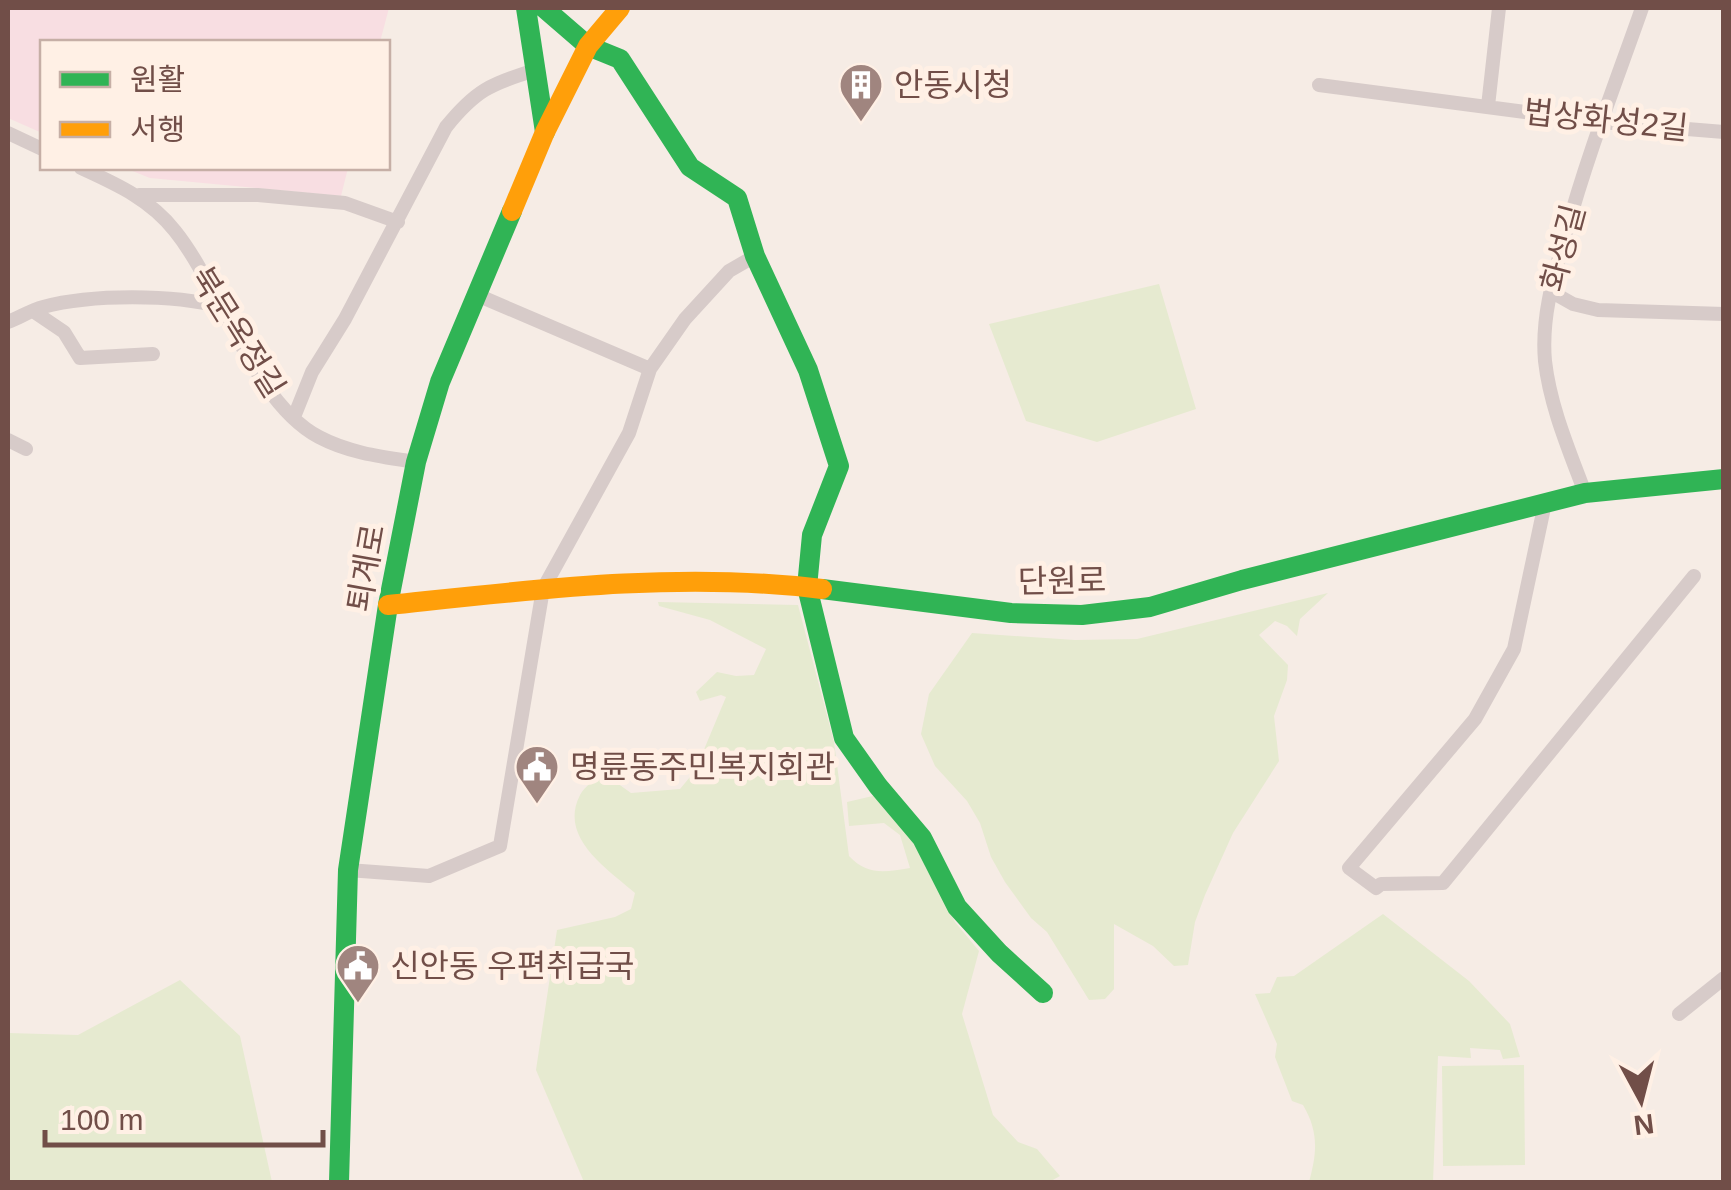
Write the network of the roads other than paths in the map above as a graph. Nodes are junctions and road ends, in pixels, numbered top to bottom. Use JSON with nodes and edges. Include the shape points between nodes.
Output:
{"nodes":[{"id":1,"x":526,"y":8,"type":"edge"},
{"id":2,"x":544,"y":8,"type":"edge"},
{"id":3,"x":620,"y":8,"type":"edge"},
{"id":4,"x":1498,"y":8,"type":"edge"},
{"id":5,"x":1642,"y":8,"type":"edge"},
{"id":6,"x":588,"y":46,"type":"junction"},
{"id":7,"x":536,"y":70,"type":"junction"},
{"id":8,"x":1319,"y":85,"type":"dead end"},
{"id":9,"x":1488,"y":106,"type":"junction"},
{"id":10,"x":1601,"y":122,"type":"junction"},
{"id":11,"x":546,"y":132,"type":"junction"},
{"id":12,"x":1724,"y":132,"type":"edge"},
{"id":13,"x":8,"y":133,"type":"edge"},
{"id":14,"x":40,"y":149,"type":"edge"},
{"id":15,"x":84,"y":170,"type":"edge"},
{"id":16,"x":138,"y":195,"type":"junction"},
{"id":17,"x":398,"y":222,"type":"junction"},
{"id":18,"x":755,"y":256,"type":"junction"},
{"id":19,"x":1550,"y":290,"type":"junction"},
{"id":20,"x":478,"y":294,"type":"junction"},
{"id":21,"x":221,"y":307,"type":"junction"},
{"id":22,"x":33,"y":311,"type":"junction"},
{"id":23,"x":1724,"y":314,"type":"edge"},
{"id":24,"x":8,"y":322,"type":"edge"},
{"id":25,"x":153,"y":354,"type":"dead end"},
{"id":26,"x":650,"y":369,"type":"junction"},
{"id":27,"x":294,"y":417,"type":"junction"},
{"id":28,"x":8,"y":440,"type":"edge"},
{"id":29,"x":26,"y":449,"type":"dead end"},
{"id":30,"x":416,"y":462,"type":"junction"},
{"id":31,"x":1724,"y":479,"type":"edge"},
{"id":32,"x":1584,"y":493,"type":"junction"},
{"id":33,"x":1545,"y":503,"type":"junction"},
{"id":34,"x":1694,"y":576,"type":"dead end"},
{"id":35,"x":807,"y":587,"type":"junction"},
{"id":36,"x":543,"y":589,"type":"junction"},
{"id":37,"x":388,"y":605,"type":"junction"},
{"id":38,"x":348,"y":870,"type":"junction"},
{"id":39,"x":1724,"y":978,"type":"edge"},
{"id":40,"x":1043,"y":993,"type":"dead end"},
{"id":41,"x":1679,"y":1014,"type":"dead end"},
{"id":42,"x":338,"y":1182,"type":"edge"}],
"edges":[{"from":1,"to":7,"type":"street"},
{"from":2,"to":6,"type":"street"},
{"from":3,"to":6,"type":"street","name":"퇴계로"},
{"from":4,"to":9,"type":"street","name":"법상화성2길"},
{"from":5,"to":10,"type":"street","name":"화성길"},
{"from":6,"to":11,"type":"street","name":"퇴계로"},
{"from":6,"to":18,"type":"street","via":[[620,59],[690,166],[737,198]]},
{"from":7,"to":11,"type":"street"},
{"from":7,"to":17,"type":"street","via":[[500,80],[468,100],[446,128]]},
{"from":8,"to":9,"type":"street","name":"법상화성2길"},
{"from":9,"to":10,"type":"street","name":"법상화성2길"},
{"from":10,"to":12,"type":"street","name":"법상화성2길"},
{"from":10,"to":19,"type":"street","name":"화성길"},
{"from":11,"to":20,"type":"street","name":"퇴계로"},
{"from":13,"to":14,"type":"street"},
{"from":15,"to":16,"type":"street","name":"북문옥정길"},
{"from":16,"to":17,"type":"street","via":[[345,203]]},
{"from":16,"to":21,"type":"street","name":"북문옥정길","via":[[176,231]]},
{"from":17,"to":27,"type":"street","via":[[312,372]]},
{"from":18,"to":26,"type":"street","via":[[730,271]]},
{"from":18,"to":35,"type":"street","via":[[808,370],[839,466],[812,535]]},
{"from":19,"to":23,"type":"street","via":[[1598,310]]},
{"from":19,"to":32,"type":"street","name":"화성길","via":[[1545,362]]},
{"from":20,"to":26,"type":"street"},
{"from":20,"to":30,"type":"street","name":"퇴계로","via":[[440,382]]},
{"from":21,"to":22,"type":"street","via":[[148,298]]},
{"from":21,"to":27,"type":"street","name":"북문옥정길"},
{"from":22,"to":24,"type":"street"},
{"from":22,"to":25,"type":"street","via":[[64,332],[80,358]]},
{"from":26,"to":36,"type":"street","via":[[628,433]]},
{"from":27,"to":30,"type":"street","name":"북문옥정길","via":[[334,442]]},
{"from":28,"to":29,"type":"street"},
{"from":30,"to":37,"type":"street","name":"퇴계로"},
{"from":31,"to":32,"type":"street","name":"단원로"},
{"from":32,"to":33,"type":"street","name":"단원로"},
{"from":33,"to":34,"type":"street","via":[[1514,649],[1475,719],[1349,868],[1376,888],[1444,882]]},
{"from":33,"to":35,"type":"street","name":"단원로","via":[[1150,607],[1082,615],[1011,613]]},
{"from":35,"to":36,"type":"street","name":"단원로","via":[[672,582]]},
{"from":35,"to":40,"type":"street","via":[[844,738],[922,838],[958,907]]},
{"from":36,"to":37,"type":"street","name":"단원로"},
{"from":36,"to":38,"type":"street","via":[[500,846],[429,876]]},
{"from":37,"to":38,"type":"street","name":"퇴계로"},
{"from":38,"to":42,"type":"street","name":"퇴계로"},
{"from":39,"to":41,"type":"street"}]}
